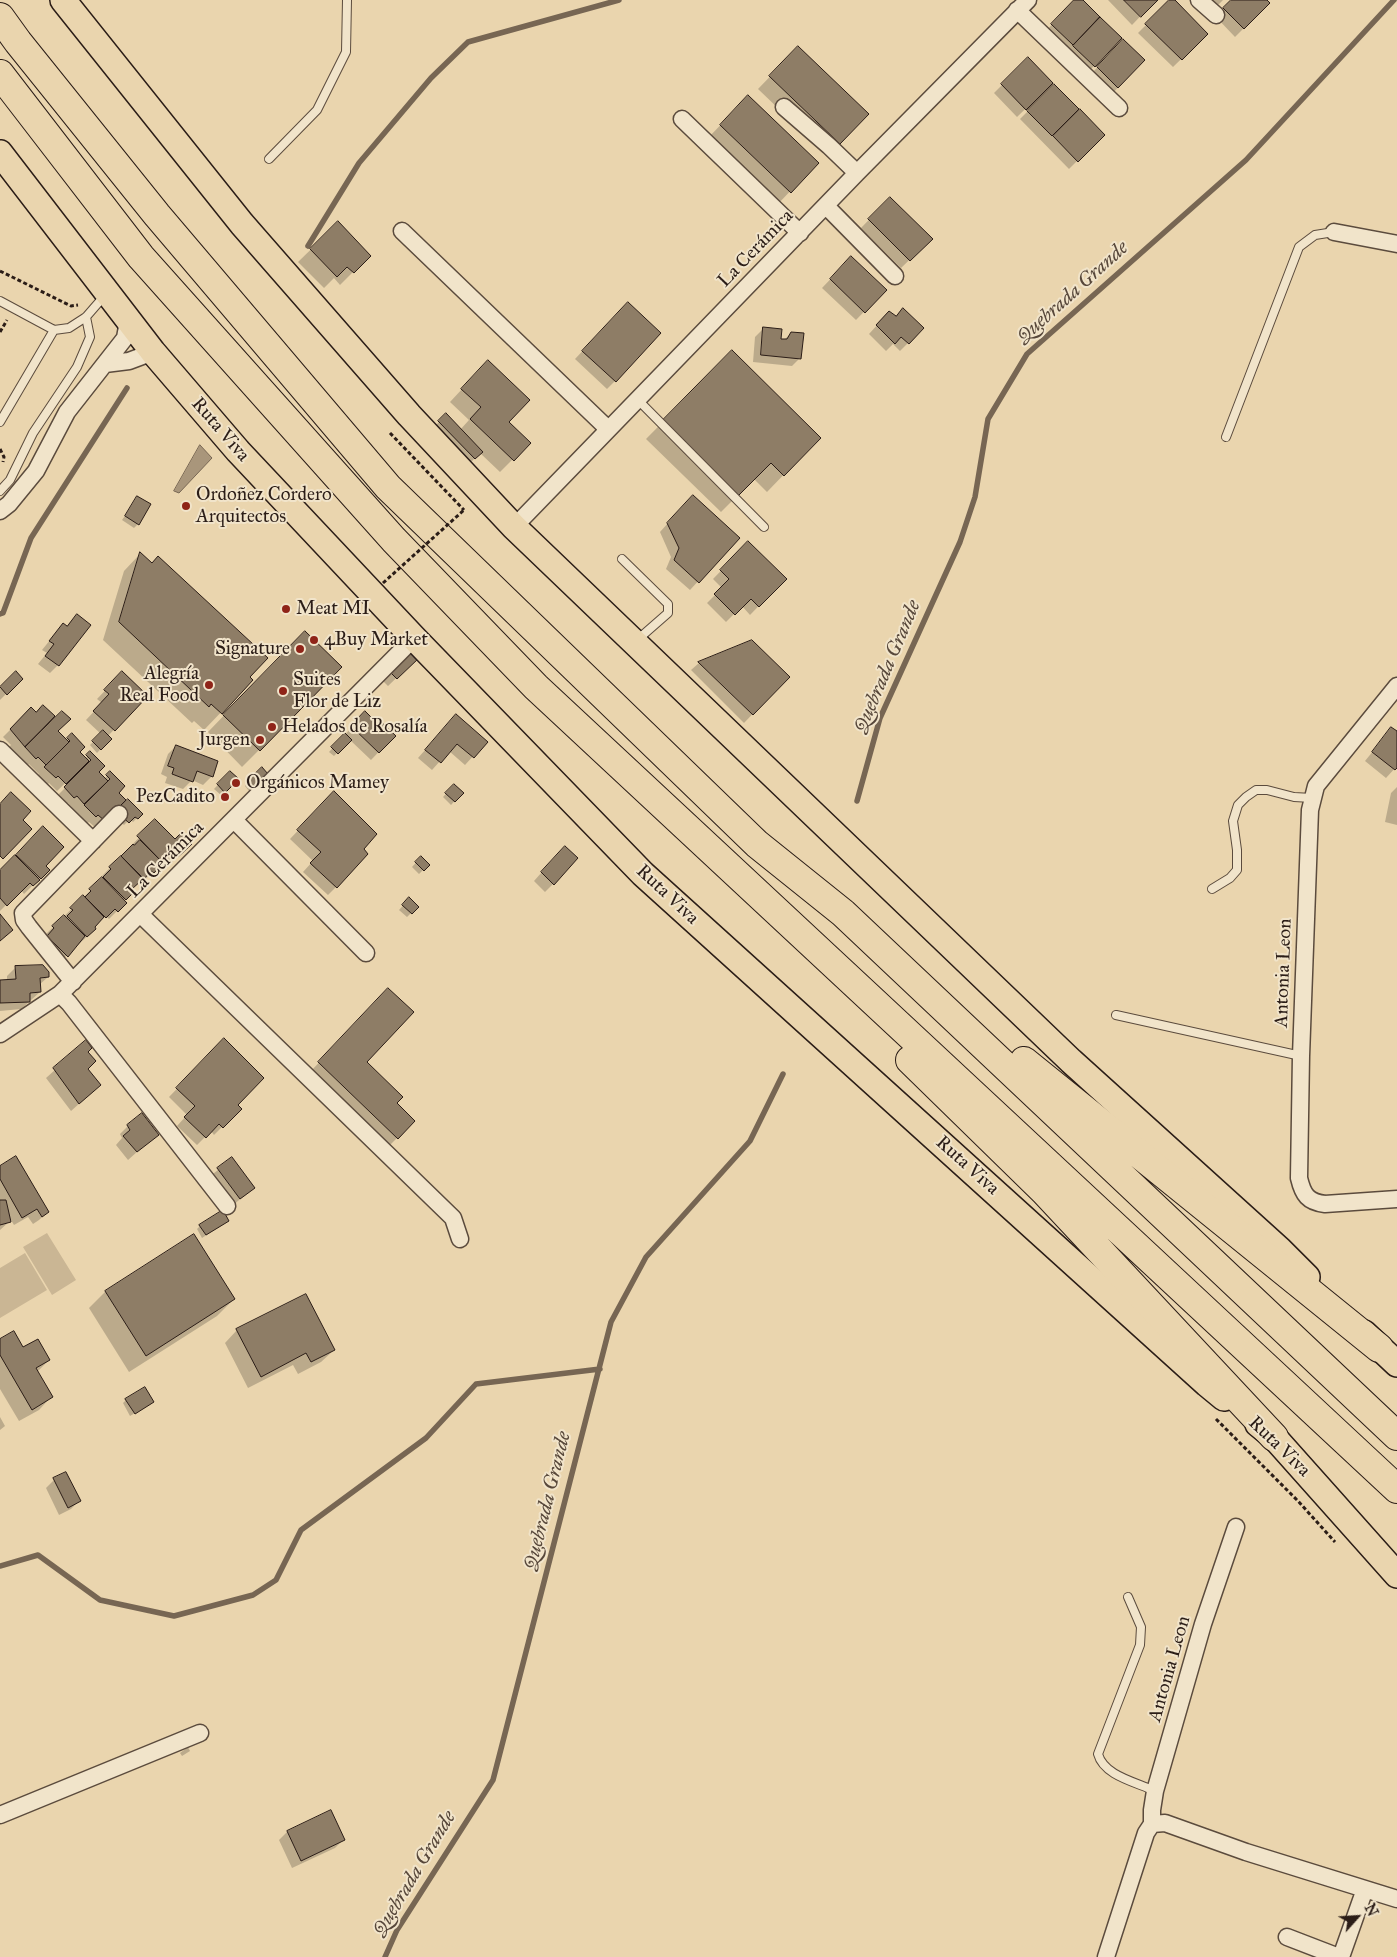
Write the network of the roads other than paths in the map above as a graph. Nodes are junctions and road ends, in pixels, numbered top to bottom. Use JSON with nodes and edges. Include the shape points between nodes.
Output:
{"nodes":[{"id":1,"x":63,"y":0,"type":"edge"},
{"id":2,"x":347,"y":0,"type":"edge"},
{"id":3,"x":1199,"y":0,"type":"edge"},
{"id":4,"x":1022,"y":5,"type":"edge"},
{"id":5,"x":1216,"y":16,"type":"dead end"},
{"id":6,"x":0,"y":17,"type":"edge"},
{"id":7,"x":0,"y":74,"type":"edge"},
{"id":8,"x":784,"y":108,"type":"dead end"},
{"id":9,"x":1119,"y":108,"type":"dead end"},
{"id":10,"x":682,"y":119,"type":"dead end"},
{"id":11,"x":0,"y":153,"type":"edge"},
{"id":12,"x":269,"y":159,"type":"dead end"},
{"id":13,"x":857,"y":173,"type":"junction"},
{"id":14,"x":826,"y":206,"type":"junction"},
{"id":15,"x":402,"y":231,"type":"dead end"},
{"id":16,"x":1334,"y":232,"type":"joint"},
{"id":17,"x":800,"y":233,"type":"junction"},
{"id":18,"x":1397,"y":244,"type":"edge"},
{"id":19,"x":895,"y":276,"type":"dead end"},
{"id":20,"x":96,"y":297,"type":"junction"},
{"id":21,"x":0,"y":302,"type":"edge"},
{"id":22,"x":86,"y":317,"type":"junction"},
{"id":23,"x":128,"y":321,"type":"junction"},
{"id":24,"x":54,"y":330,"type":"junction"},
{"id":25,"x":153,"y":352,"type":"junction"},
{"id":26,"x":105,"y":364,"type":"junction"},
{"id":27,"x":637,"y":399,"type":"junction"},
{"id":28,"x":0,"y":422,"type":"edge"},
{"id":29,"x":608,"y":430,"type":"junction"},
{"id":30,"x":1226,"y":437,"type":"dead end"},
{"id":31,"x":0,"y":491,"type":"edge"},
{"id":32,"x":0,"y":511,"type":"edge"},
{"id":33,"x":514,"y":527,"type":"junction"},
{"id":34,"x":764,"y":527,"type":"dead end"},
{"id":35,"x":622,"y":559,"type":"dead end"},
{"id":36,"x":414,"y":638,"type":"junction"},
{"id":37,"x":634,"y":642,"type":"junction"},
{"id":38,"x":1397,"y":686,"type":"edge"},
{"id":39,"x":1391,"y":705,"type":"edge"},
{"id":40,"x":0,"y":750,"type":"edge"},
{"id":41,"x":1312,"y":798,"type":"junction"},
{"id":42,"x":119,"y":814,"type":"dead end"},
{"id":43,"x":234,"y":820,"type":"junction"},
{"id":44,"x":93,"y":841,"type":"junction"},
{"id":45,"x":1212,"y":889,"type":"dead end"},
{"id":46,"x":842,"y":913,"type":"junction"},
{"id":47,"x":140,"y":914,"type":"junction"},
{"id":48,"x":366,"y":953,"type":"dead end"},
{"id":49,"x":828,"y":958,"type":"junction"},
{"id":50,"x":73,"y":982,"type":"junction"},
{"id":51,"x":60,"y":994,"type":"junction"},
{"id":52,"x":1116,"y":1016,"type":"dead end"},
{"id":53,"x":0,"y":1034,"type":"edge"},
{"id":54,"x":1301,"y":1056,"type":"junction"},
{"id":55,"x":1397,"y":1199,"type":"edge"},
{"id":56,"x":227,"y":1206,"type":"dead end"},
{"id":57,"x":460,"y":1240,"type":"dead end"},
{"id":58,"x":1388,"y":1356,"type":"edge"},
{"id":59,"x":1397,"y":1436,"type":"edge"},
{"id":60,"x":1274,"y":1437,"type":"junction"},
{"id":61,"x":1397,"y":1489,"type":"edge"},
{"id":62,"x":1236,"y":1527,"type":"dead end"},
{"id":63,"x":1397,"y":1575,"type":"edge"},
{"id":64,"x":1128,"y":1597,"type":"dead end"},
{"id":65,"x":200,"y":1733,"type":"dead end"},
{"id":66,"x":1155,"y":1791,"type":"junction"},
{"id":67,"x":0,"y":1815,"type":"edge"},
{"id":68,"x":1152,"y":1824,"type":"junction"},
{"id":69,"x":1365,"y":1889,"type":"junction"},
{"id":70,"x":1397,"y":1899,"type":"edge"},
{"id":71,"x":1287,"y":1937,"type":"dead end"},
{"id":72,"x":1106,"y":1957,"type":"edge"},
{"id":73,"x":1340,"y":1957,"type":"edge"}],
"edges":[{"from":1,"to":33,"type":"main road","via":[[242,224],[409,415]]},
{"from":2,"to":12,"type":"lane","via":[[346,52],[317,110]]},
{"from":3,"to":5,"type":"street"},
{"from":4,"to":9,"type":"street"},
{"from":4,"to":13,"type":"street","name":"La Cerámica"},
{"from":6,"to":46,"type":"highway","via":[[157,215],[388,487],[757,844]]},
{"from":7,"to":49,"type":"highway","via":[[141,257],[394,540],[536,686]]},
{"from":8,"to":13,"type":"street"},
{"from":10,"to":17,"type":"street"},
{"from":11,"to":20,"type":"main road","name":"Ruta Viva"},
{"from":13,"to":14,"type":"street","name":"La Cerámica"},
{"from":14,"to":17,"type":"street","name":"La Cerámica"},
{"from":14,"to":19,"type":"street"},
{"from":15,"to":29,"type":"street"},
{"from":16,"to":18,"type":"street"},
{"from":16,"to":30,"type":"lane","via":[[1315,235],[1299,247]]},
{"from":17,"to":27,"type":"street","name":"La Cerámica"},
{"from":20,"to":22,"type":"lane"},
{"from":20,"to":23,"type":"main road","name":"Ruta Viva"},
{"from":21,"to":24,"type":"lane"},
{"from":22,"to":24,"type":"lane","via":[[69,328]]},
{"from":22,"to":31,"type":"lane","via":[[90,337],[77,367],[33,432],[10,480]]},
{"from":23,"to":25,"type":"main road","name":"Ruta Viva"},
{"from":23,"to":26,"type":"street","via":[[125,338]]},
{"from":24,"to":28,"type":"lane"},
{"from":25,"to":26,"type":"street","via":[[129,361]]},
{"from":25,"to":36,"type":"main road","name":"Ruta Viva","via":[[236,456],[386,614]]},
{"from":26,"to":32,"type":"street","via":[[67,412],[36,471]]},
{"from":27,"to":29,"type":"street","name":"La Cerámica"},
{"from":27,"to":34,"type":"lane"},
{"from":29,"to":33,"type":"street","name":"La Cerámica"},
{"from":33,"to":37,"type":"main road"},
{"from":35,"to":37,"type":"lane","via":[[669,608]]},
{"from":36,"to":43,"type":"street","name":"La Cerámica"},
{"from":36,"to":60,"type":"main road","name":"Ruta Viva","via":[[643,874],[1207,1384]]},
{"from":37,"to":58,"type":"main road","via":[[1072,1061],[1280,1250]]},
{"from":38,"to":39,"type":"street","name":"Antonia Leon"},
{"from":39,"to":41,"type":"street","name":"Antonia Leon","via":[[1316,786]]},
{"from":40,"to":44,"type":"street"},
{"from":41,"to":45,"type":"lane","via":[[1266,790],[1256,790],[1246,796],[1238,805],[1233,821],[1237,870]]},
{"from":41,"to":54,"type":"street","name":"Antonia Leon"},
{"from":42,"to":44,"type":"street"},
{"from":43,"to":47,"type":"street","name":"La Cerámica"},
{"from":43,"to":48,"type":"street"},
{"from":44,"to":50,"type":"street","via":[[23,913],[29,927]]},
{"from":46,"to":58,"type":"highway"},
{"from":46,"to":59,"type":"highway"},
{"from":47,"to":50,"type":"street","name":"La Cerámica"},
{"from":47,"to":57,"type":"street","via":[[453,1218]]},
{"from":49,"to":60,"type":"highway","via":[[903,1053],[1044,1191]]},
{"from":49,"to":61,"type":"highway"},
{"from":50,"to":51,"type":"street","name":"La Cerámica"},
{"from":51,"to":53,"type":"street","name":"La Cerámica"},
{"from":51,"to":56,"type":"street"},
{"from":52,"to":54,"type":"lane"},
{"from":54,"to":55,"type":"street","name":"Antonia Leon","via":[[1299,1178],[1306,1198],[1325,1204]]},
{"from":60,"to":63,"type":"main road","name":"Ruta Viva"},
{"from":62,"to":66,"type":"street","name":"Antonia Leon","via":[[1203,1624]]},
{"from":64,"to":66,"type":"lane","via":[[1141,1627],[1140,1645],[1098,1754],[1100,1764],[1109,1771]]},
{"from":65,"to":67,"type":"street"},
{"from":66,"to":68,"type":"street","name":"Antonia Leon"},
{"from":68,"to":69,"type":"street","via":[[1164,1823]]},
{"from":68,"to":72,"type":"street","name":"Antonia Leon","via":[[1146,1833]]},
{"from":69,"to":70,"type":"street"},
{"from":69,"to":73,"type":"street"},
{"from":71,"to":73,"type":"street"}]}
